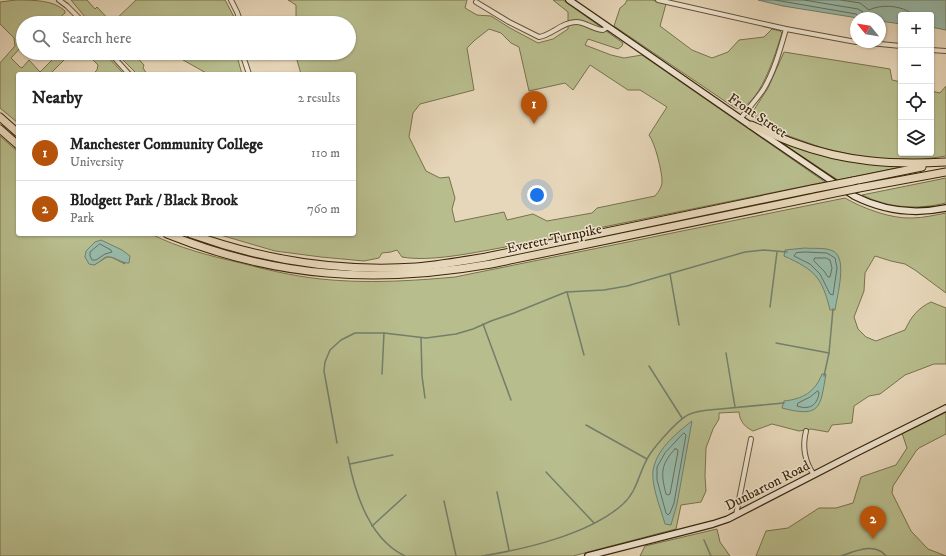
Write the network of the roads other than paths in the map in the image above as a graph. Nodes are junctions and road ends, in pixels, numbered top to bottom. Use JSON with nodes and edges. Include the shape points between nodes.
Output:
{"nodes":[{"id":1,"x":59,"y":0,"type":"edge"},
{"id":2,"x":231,"y":0,"type":"edge"},
{"id":3,"x":569,"y":0,"type":"edge"},
{"id":4,"x":658,"y":0,"type":"edge"},
{"id":5,"x":476,"y":2,"type":"dead end"},
{"id":6,"x":77,"y":16,"type":"edge"},
{"id":7,"x":238,"y":16,"type":"edge"},
{"id":8,"x":608,"y":27,"type":"junction"},
{"id":9,"x":786,"y":29,"type":"junction"},
{"id":10,"x":850,"y":41,"type":"edge"},
{"id":11,"x":886,"y":45,"type":"edge"},
{"id":12,"x":898,"y":46,"type":"edge"},
{"id":13,"x":934,"y":50,"type":"edge"},
{"id":14,"x":946,"y":52,"type":"edge"},
{"id":15,"x":116,"y":60,"type":"edge"},
{"id":16,"x":245,"y":60,"type":"edge"},
{"id":17,"x":127,"y":72,"type":"edge"},
{"id":18,"x":249,"y":72,"type":"edge"},
{"id":19,"x":0,"y":117,"type":"edge"},
{"id":20,"x":741,"y":118,"type":"junction"},
{"id":21,"x":751,"y":125,"type":"junction"},
{"id":22,"x":0,"y":129,"type":"edge"},
{"id":23,"x":16,"y":131,"type":"edge"},
{"id":24,"x":16,"y":143,"type":"edge"},
{"id":25,"x":946,"y":163,"type":"edge"},
{"id":26,"x":946,"y":172,"type":"edge"},
{"id":27,"x":946,"y":208,"type":"edge"},
{"id":28,"x":173,"y":236,"type":"edge"},
{"id":29,"x":197,"y":236,"type":"edge"},
{"id":30,"x":946,"y":408,"type":"edge"},
{"id":31,"x":806,"y":432,"type":"dead end"},
{"id":32,"x":751,"y":439,"type":"dead end"},
{"id":33,"x":814,"y":475,"type":"junction"},
{"id":34,"x":736,"y":516,"type":"junction"},
{"id":35,"x":588,"y":556,"type":"edge"}],
"edges":[{"from":1,"to":6,"type":"street"},
{"from":2,"to":7,"type":"street"},
{"from":3,"to":8,"type":"main road","name":"Front Street"},
{"from":4,"to":9,"type":"street"},
{"from":5,"to":8,"type":"street","via":[[538,37],[550,34],[571,22],[599,30]]},
{"from":8,"to":20,"type":"main road","name":"Front Street"},
{"from":9,"to":10,"type":"street"},
{"from":9,"to":20,"type":"street","via":[[767,82]]},
{"from":11,"to":12,"type":"street"},
{"from":13,"to":14,"type":"street"},
{"from":15,"to":17,"type":"street"},
{"from":16,"to":18,"type":"street"},
{"from":19,"to":23,"type":"highway"},
{"from":20,"to":21,"type":"main road","name":"Front Street"},
{"from":21,"to":25,"type":"highway","via":[[794,143],[851,159],[910,164]]},
{"from":21,"to":27,"type":"main road","name":"Front Street","via":[[867,203],[892,210],[917,212]]},
{"from":22,"to":24,"type":"highway"},
{"from":25,"to":29,"type":"highway","name":"Everett Turnpike","bridge":true,"via":[[493,255],[416,267],[356,267],[300,262],[238,249]]},
{"from":26,"to":28,"type":"highway","name":"Everett Turnpike","bridge":true,"via":[[491,264],[412,274],[342,274],[283,267],[225,254]]},
{"from":30,"to":33,"type":"main road","name":"Dunbarton Road"},
{"from":31,"to":33,"type":"street","via":[[806,460]]},
{"from":32,"to":34,"type":"street"},
{"from":33,"to":34,"type":"main road","name":"Dunbarton Road"},
{"from":34,"to":35,"type":"main road","name":"Dunbarton Road"}]}
